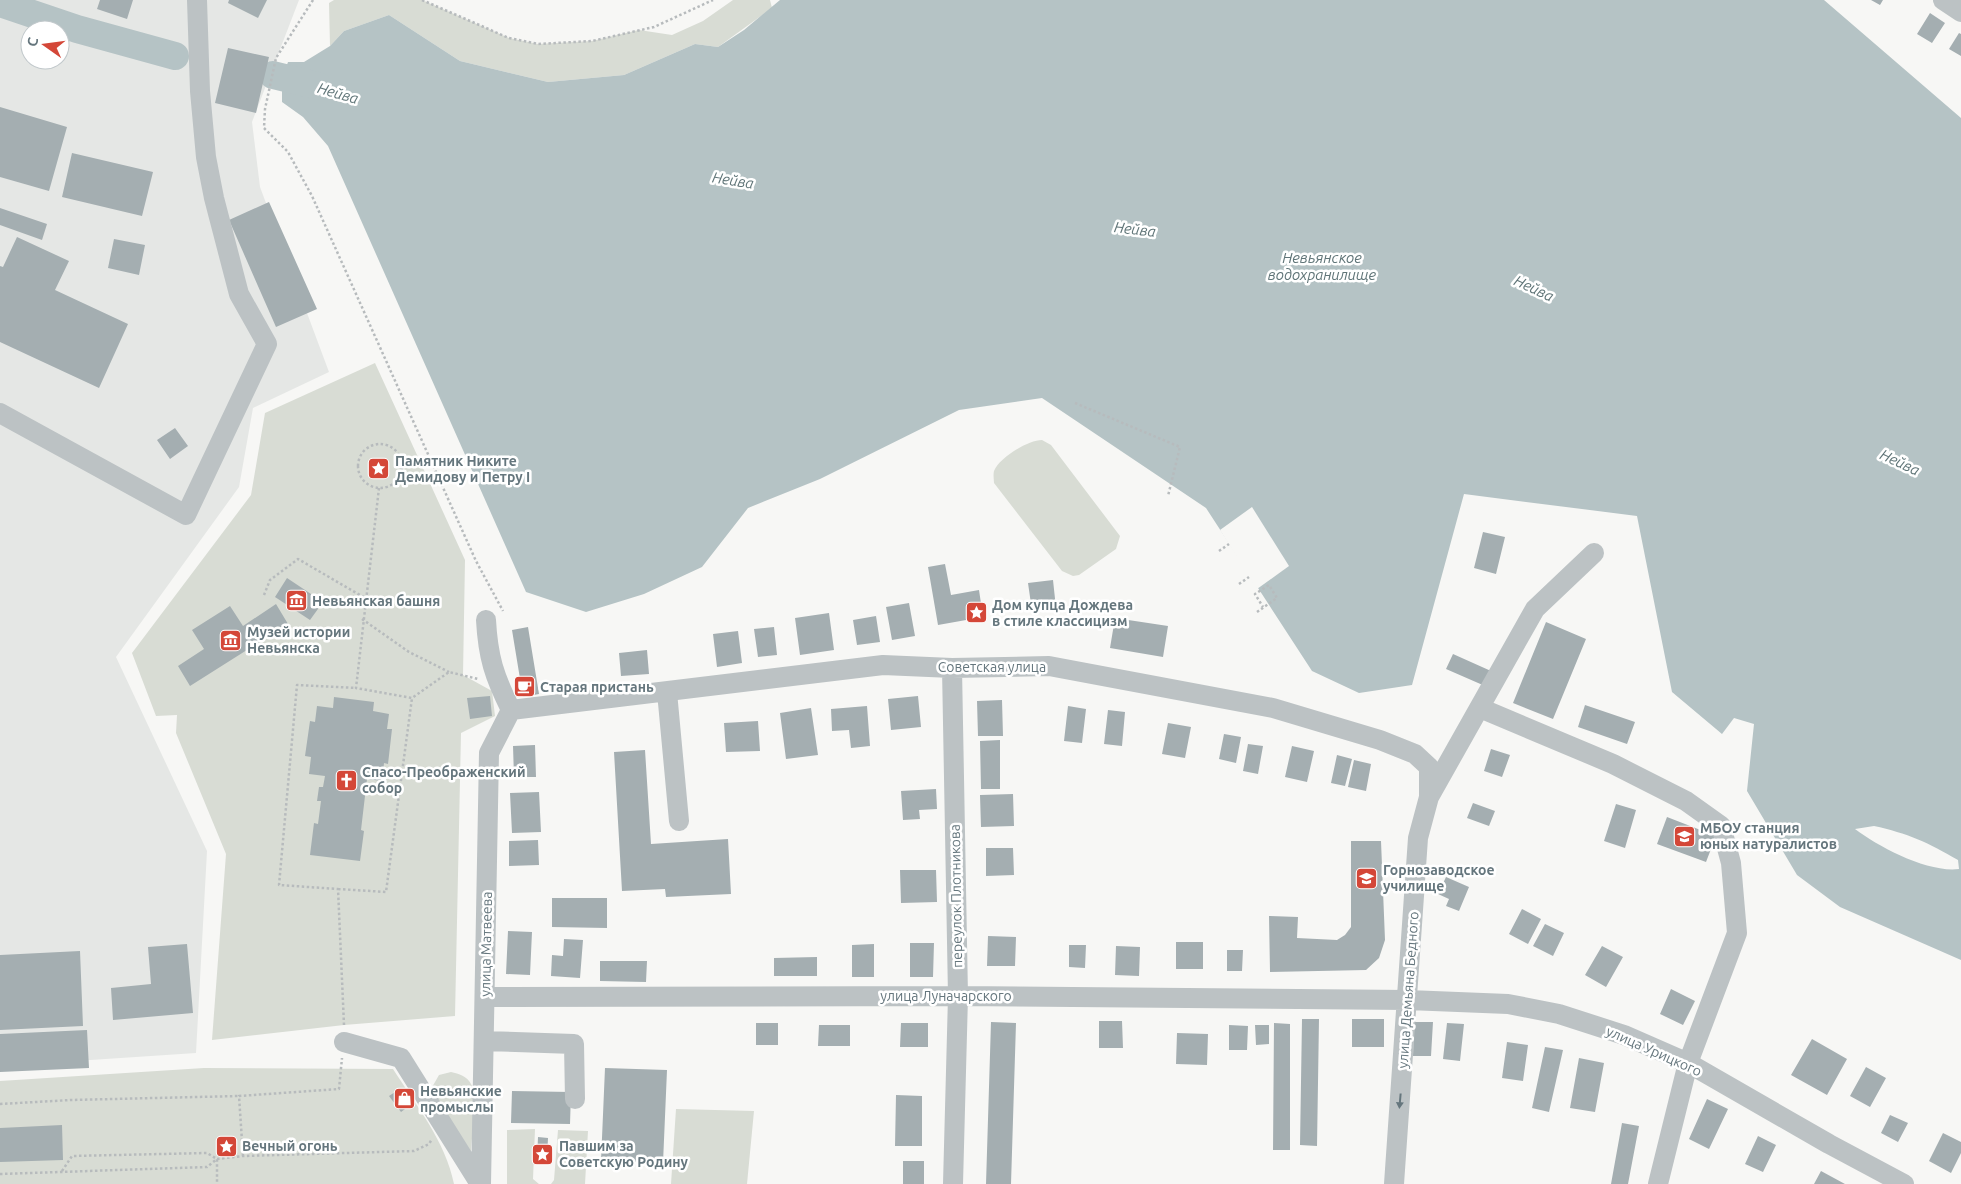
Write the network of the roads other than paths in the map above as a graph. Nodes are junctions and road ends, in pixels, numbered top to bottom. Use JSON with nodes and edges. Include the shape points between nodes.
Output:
{"nodes":[{"id":1,"x":197,"y":0,"type":"edge"},
{"id":2,"x":1942,"y":0,"type":"edge"},
{"id":3,"x":1961,"y":12,"type":"edge"},
{"id":4,"x":0,"y":413,"type":"edge"},
{"id":5,"x":1594,"y":553,"type":"dead end"},
{"id":6,"x":495,"y":616,"type":"road end"},
{"id":7,"x":952,"y":668,"type":"junction"},
{"id":8,"x":667,"y":692,"type":"junction"},
{"id":9,"x":1480,"y":708,"type":"junction"},
{"id":10,"x":511,"y":710,"type":"junction"},
{"id":11,"x":1429,"y":798,"type":"junction"},
{"id":12,"x":680,"y":821,"type":"dead end"},
{"id":13,"x":958,"y":996,"type":"junction"},
{"id":14,"x":484,"y":997,"type":"junction"},
{"id":15,"x":1408,"y":1000,"type":"junction"},
{"id":16,"x":484,"y":1041,"type":"junction"},
{"id":17,"x":344,"y":1042,"type":"road end"},
{"id":18,"x":1688,"y":1063,"type":"junction"},
{"id":19,"x":575,"y":1099,"type":"dead end"},
{"id":20,"x":480,"y":1184,"type":"edge"},
{"id":21,"x":954,"y":1184,"type":"edge"},
{"id":22,"x":1394,"y":1184,"type":"edge"},
{"id":23,"x":1658,"y":1184,"type":"edge"},
{"id":24,"x":1904,"y":1184,"type":"edge"}],
"edges":[{"from":1,"to":4,"type":"street","via":[[200,91],[206,157],[214,198],[239,294],[267,344],[186,515]]},
{"from":2,"to":3,"type":"street"},
{"from":5,"to":9,"type":"street","via":[[1535,609]]},
{"from":6,"to":10,"type":"street","via":[[488,653],[497,683]]},
{"from":7,"to":8,"type":"street","name":"Советская улица","via":[[883,665]]},
{"from":7,"to":11,"type":"street","name":"Советская улица","via":[[1049,666],[1273,708],[1380,740],[1415,754],[1429,767]]},
{"from":7,"to":13,"type":"street","name":"переулок Плотникова"},
{"from":8,"to":10,"type":"street","name":"Советская улица"},
{"from":8,"to":12,"type":"street"},
{"from":9,"to":11,"type":"street"},
{"from":9,"to":18,"type":"street","via":[[1613,764],[1686,801],[1721,826],[1731,863],[1736,933]]},
{"from":10,"to":14,"type":"street","name":"улица Матвеева","via":[[489,754]]},
{"from":11,"to":15,"type":"street","name":"улица Демьяна Бедного","via":[[1418,838]]},
{"from":13,"to":14,"type":"street","name":"улица Луначарского"},
{"from":13,"to":15,"type":"street","name":"улица Луначарского"},
{"from":13,"to":21,"type":"street","name":"переулок Плотникова"},
{"from":14,"to":16,"type":"street","name":"улица Матвеева"},
{"from":15,"to":18,"type":"street","name":"улица Урицкого","via":[[1508,1004],[1559,1014],[1624,1035]]},
{"from":15,"to":22,"type":"street","name":"улица Демьяна Бедного","one_way":true},
{"from":16,"to":19,"type":"street","via":[[574,1044]]},
{"from":16,"to":20,"type":"street","name":"улица Матвеева"},
{"from":17,"to":20,"type":"street","via":[[401,1058]]},
{"from":18,"to":23,"type":"street"},
{"from":18,"to":24,"type":"street","name":"улица Урицкого"}]}
